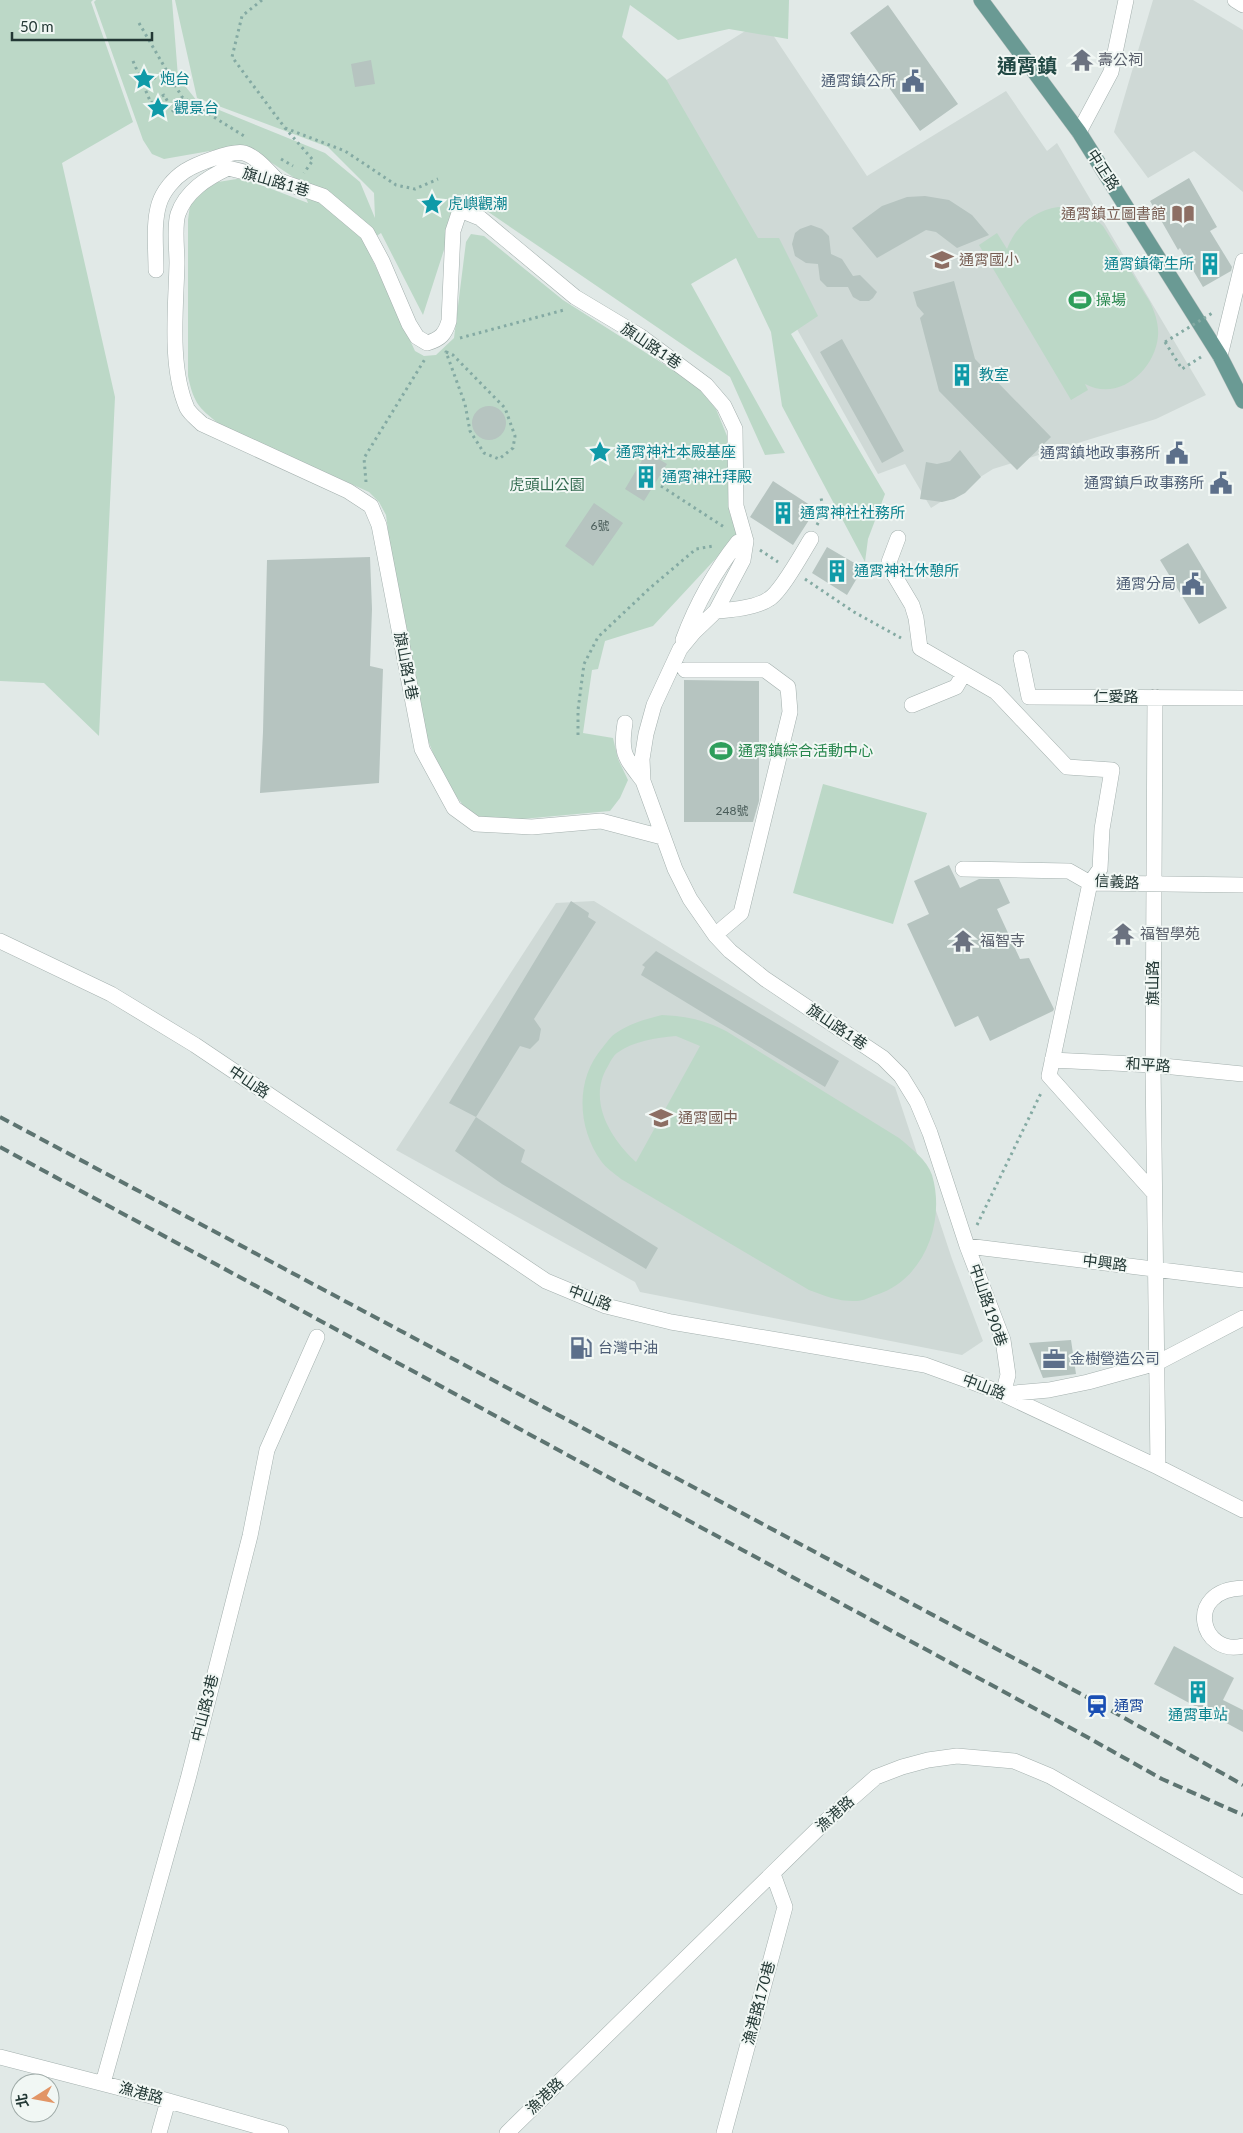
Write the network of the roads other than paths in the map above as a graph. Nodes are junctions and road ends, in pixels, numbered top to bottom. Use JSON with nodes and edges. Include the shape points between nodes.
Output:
{"nodes":[{"id":1,"x":981,"y":0,"type":"edge"},
{"id":2,"x":1126,"y":0,"type":"edge"},
{"id":3,"x":1235,"y":0,"type":"edge"},
{"id":4,"x":1243,"y":5,"type":"edge"},
{"id":5,"x":1079,"y":132,"type":"junction"},
{"id":6,"x":277,"y":180,"type":"junction"},
{"id":7,"x":1243,"y":261,"type":"edge"},
{"id":8,"x":156,"y":270,"type":"dead end"},
{"id":9,"x":1217,"y":352,"type":"junction"},
{"id":10,"x":1243,"y":401,"type":"edge"},
{"id":11,"x":898,"y":538,"type":"dead end"},
{"id":12,"x":811,"y":539,"type":"road end"},
{"id":13,"x":742,"y":541,"type":"junction"},
{"id":14,"x":716,"y":612,"type":"junction"},
{"id":15,"x":680,"y":648,"type":"junction"},
{"id":16,"x":1021,"y":658,"type":"dead end"},
{"id":17,"x":685,"y":670,"type":"dead end"},
{"id":18,"x":963,"y":675,"type":"junction"},
{"id":19,"x":1155,"y":698,"type":"junction"},
{"id":20,"x":1243,"y":698,"type":"edge"},
{"id":21,"x":912,"y":705,"type":"dead end"},
{"id":22,"x":625,"y":723,"type":"dead end"},
{"id":23,"x":643,"y":780,"type":"junction"},
{"id":24,"x":662,"y":837,"type":"junction"},
{"id":25,"x":963,"y":869,"type":"dead end"},
{"id":26,"x":1090,"y":883,"type":"junction"},
{"id":27,"x":1154,"y":884,"type":"junction"},
{"id":28,"x":1243,"y":885,"type":"edge"},
{"id":29,"x":715,"y":935,"type":"junction"},
{"id":30,"x":0,"y":940,"type":"edge"},
{"id":31,"x":1052,"y":1060,"type":"junction"},
{"id":32,"x":1153,"y":1065,"type":"junction"},
{"id":33,"x":1243,"y":1074,"type":"edge"},
{"id":34,"x":1154,"y":1193,"type":"junction"},
{"id":35,"x":968,"y":1246,"type":"junction"},
{"id":36,"x":1154,"y":1269,"type":"junction"},
{"id":37,"x":1243,"y":1280,"type":"edge"},
{"id":38,"x":1243,"y":1318,"type":"edge"},
{"id":39,"x":316,"y":1337,"type":"dead end"},
{"id":40,"x":1157,"y":1364,"type":"junction"},
{"id":41,"x":1002,"y":1394,"type":"junction"},
{"id":42,"x":1158,"y":1467,"type":"junction"},
{"id":43,"x":1243,"y":1510,"type":"edge"},
{"id":44,"x":1243,"y":1588,"type":"edge"},
{"id":45,"x":1243,"y":1646,"type":"edge"},
{"id":46,"x":773,"y":1874,"type":"junction"},
{"id":47,"x":1243,"y":1887,"type":"edge"},
{"id":48,"x":0,"y":2057,"type":"edge"},
{"id":49,"x":103,"y":2084,"type":"junction"},
{"id":50,"x":168,"y":2101,"type":"junction"},
{"id":51,"x":159,"y":2133,"type":"edge"},
{"id":52,"x":281,"y":2133,"type":"edge"},
{"id":53,"x":507,"y":2133,"type":"edge"},
{"id":54,"x":724,"y":2133,"type":"edge"}],
"edges":[{"from":1,"to":5,"type":"main road","name":"中正路"},
{"from":2,"to":5,"type":"street","via":[[1111,72]]},
{"from":3,"to":4,"type":"street"},
{"from":5,"to":9,"type":"main road","name":"中正路"},
{"from":6,"to":8,"type":"street","via":[[258,161],[244,153],[232,153],[185,170],[169,184],[159,203]]},
{"from":6,"to":13,"type":"street","name":"旗山路1巷","via":[[323,196],[367,233],[409,324],[417,337],[427,343],[438,340],[445,333],[449,321],[453,230],[460,210],[480,218],[575,297],[640,336],[706,385],[724,406],[735,429],[736,506]]},
{"from":6,"to":24,"type":"street","name":"旗山路1巷","via":[[228,168],[201,182],[178,214],[176,357],[187,409],[202,424],[328,480],[371,506],[379,526],[422,749],[454,808],[476,824],[532,827],[600,821]]},
{"from":7,"to":9,"type":"street"},
{"from":9,"to":10,"type":"main road","name":"中正路"},
{"from":11,"to":18,"type":"street","via":[[889,562],[890,568],[912,605],[920,648]]},
{"from":12,"to":14,"type":"street","via":[[769,599]]},
{"from":13,"to":14,"type":"street","name":"旗山路1巷","via":[[743,560]]},
{"from":13,"to":15,"type":"street","via":[[729,554],[692,614]]},
{"from":14,"to":15,"type":"street","name":"旗山路1巷"},
{"from":15,"to":23,"type":"street","name":"旗山路1巷","via":[[654,705],[642,758]]},
{"from":16,"to":19,"type":"street","name":"仁愛路","via":[[1029,697]]},
{"from":17,"to":29,"type":"street","via":[[765,670],[788,688],[790,712],[741,913]]},
{"from":18,"to":21,"type":"street","via":[[956,687]]},
{"from":18,"to":26,"type":"street","via":[[996,692],[1067,767],[1112,770],[1102,829],[1100,869]]},
{"from":19,"to":20,"type":"street","name":"仁愛路"},
{"from":19,"to":27,"type":"street","name":"旗山路"},
{"from":22,"to":23,"type":"street","via":[[624,756]]},
{"from":23,"to":24,"type":"street","name":"旗山路1巷"},
{"from":24,"to":29,"type":"street","name":"旗山路1巷","via":[[690,899]]},
{"from":25,"to":26,"type":"street","name":"信義路","via":[[1069,871]]},
{"from":26,"to":27,"type":"street","name":"信義路"},
{"from":26,"to":31,"type":"street"},
{"from":27,"to":28,"type":"street","name":"信義路"},
{"from":27,"to":32,"type":"street","name":"旗山路"},
{"from":29,"to":35,"type":"street","name":"旗山路1巷","via":[[745,965],[883,1058],[901,1076],[930,1133]]},
{"from":30,"to":41,"type":"street","name":"中山路","via":[[111,994],[195,1045],[546,1281],[606,1306],[671,1322],[925,1365]]},
{"from":31,"to":32,"type":"street","name":"和平路"},
{"from":31,"to":34,"type":"street","via":[[1049,1076]]},
{"from":32,"to":33,"type":"street","name":"和平路"},
{"from":32,"to":34,"type":"street","name":"旗山路"},
{"from":34,"to":36,"type":"street","name":"旗山路"},
{"from":35,"to":36,"type":"street","name":"中興路"},
{"from":35,"to":41,"type":"street","name":"中山路190巷","via":[[1003,1340],[1008,1375]]},
{"from":36,"to":37,"type":"street","name":"中興路"},
{"from":36,"to":40,"type":"street","name":"旗山路"},
{"from":38,"to":40,"type":"street"},
{"from":39,"to":49,"type":"street","name":"中山路3巷","via":[[267,1450],[250,1536],[188,1779]]},
{"from":40,"to":41,"type":"street","via":[[1059,1388]]},
{"from":40,"to":42,"type":"street","name":"旗山路"},
{"from":41,"to":42,"type":"street","name":"中山路"},
{"from":42,"to":43,"type":"street","name":"中山路"},
{"from":44,"to":45,"type":"street","via":[[1218,1593],[1206,1608],[1204,1618],[1206,1628],[1218,1643],[1227,1647]]},
{"from":46,"to":47,"type":"street","name":"漁港路","via":[[876,1777],[919,1762],[957,1756],[1014,1761],[1050,1776]]},
{"from":46,"to":53,"type":"street","name":"漁港路"},
{"from":46,"to":54,"type":"street","name":"漁港路170巷","via":[[785,1907]]},
{"from":48,"to":49,"type":"street","name":"漁港路"},
{"from":49,"to":50,"type":"street","name":"漁港路"},
{"from":50,"to":51,"type":"street"},
{"from":50,"to":52,"type":"street","name":"漁港路"}]}
